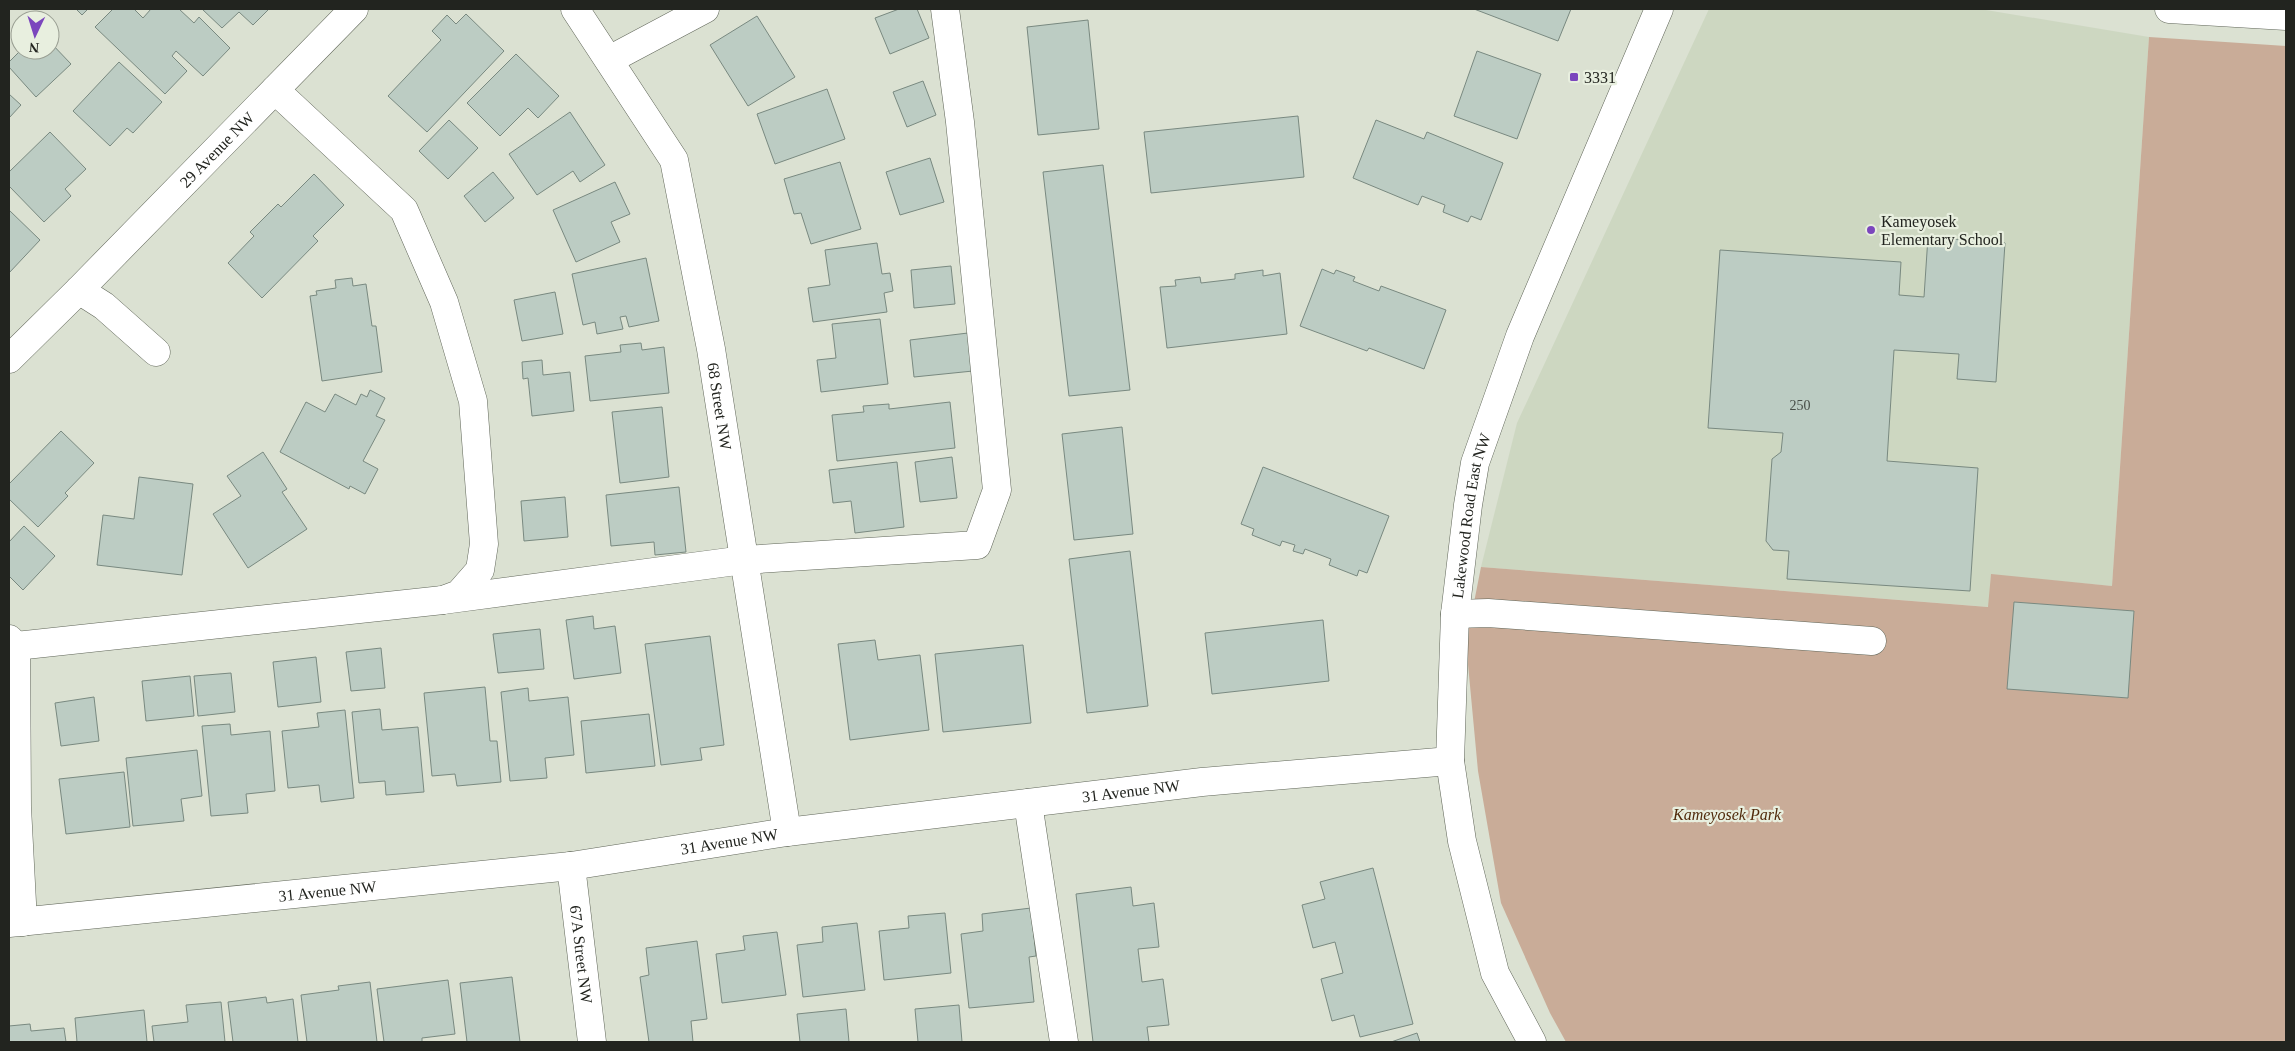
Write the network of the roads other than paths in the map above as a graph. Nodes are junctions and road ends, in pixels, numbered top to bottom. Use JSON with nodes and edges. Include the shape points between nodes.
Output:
{"nodes":[{"id":1,"x":354,"y":9,"type":"edge"},
{"id":2,"x":575,"y":9,"type":"edge"},
{"id":3,"x":705,"y":9,"type":"edge"},
{"id":4,"x":946,"y":9,"type":"edge"},
{"id":5,"x":1659,"y":9,"type":"edge"},
{"id":6,"x":2169,"y":9,"type":"edge"},
{"id":7,"x":2286,"y":16,"type":"edge"},
{"id":8,"x":609,"y":60,"type":"junction"},
{"id":9,"x":275,"y":90,"type":"junction"},
{"id":10,"x":80,"y":290,"type":"junction"},
{"id":11,"x":156,"y":352,"type":"dead end"},
{"id":12,"x":9,"y":359,"type":"edge"},
{"id":13,"x":744,"y":560,"type":"junction"},
{"id":14,"x":443,"y":600,"type":"junction"},
{"id":15,"x":1455,"y":614,"type":"junction"},
{"id":16,"x":12,"y":642,"type":"edge"},
{"id":17,"x":1872,"y":642,"type":"dead end"},
{"id":18,"x":1450,"y":761,"type":"junction"},
{"id":19,"x":1028,"y":803,"type":"junction"},
{"id":20,"x":787,"y":832,"type":"junction"},
{"id":21,"x":571,"y":866,"type":"junction"},
{"id":22,"x":16,"y":923,"type":"edge"},
{"id":23,"x":592,"y":1042,"type":"edge"},
{"id":24,"x":1064,"y":1042,"type":"edge"},
{"id":25,"x":1532,"y":1042,"type":"edge"}],
"edges":[{"from":1,"to":9,"type":"street","name":"29 Avenue NW"},
{"from":2,"to":8,"type":"street","name":"68 Street NW"},
{"from":3,"to":8,"type":"street"},
{"from":4,"to":13,"type":"street","via":[[997,490],[977,545]]},
{"from":5,"to":15,"type":"street","name":"Lakewood Road East NW","via":[[1520,336],[1475,463]]},
{"from":6,"to":7,"type":"street"},
{"from":8,"to":13,"type":"street","name":"68 Street NW","via":[[674,160],[711,349]]},
{"from":9,"to":10,"type":"street","name":"29 Avenue NW"},
{"from":9,"to":14,"type":"street","via":[[404,210],[444,302],[473,400],[484,544],[480,570],[459,594]]},
{"from":10,"to":11,"type":"street","via":[[104,306]]},
{"from":10,"to":12,"type":"street","name":"29 Avenue NW"},
{"from":13,"to":14,"type":"street"},
{"from":13,"to":20,"type":"street","name":"68 Street NW"},
{"from":14,"to":16,"type":"street"},
{"from":15,"to":17,"type":"street"},
{"from":15,"to":18,"type":"street","name":"Lakewood Road East NW"},
{"from":16,"to":22,"type":"street","via":[[17,807]]},
{"from":18,"to":19,"type":"street","name":"31 Avenue NW","via":[[1202,782]]},
{"from":18,"to":25,"type":"street","name":"Lakewood Road East NW","via":[[1462,840],[1495,973]]},
{"from":19,"to":20,"type":"street","name":"31 Avenue NW"},
{"from":19,"to":24,"type":"street"},
{"from":20,"to":21,"type":"street","name":"31 Avenue NW"},
{"from":21,"to":22,"type":"street","name":"31 Avenue NW"},
{"from":21,"to":23,"type":"street","name":"67A Street NW"}]}
